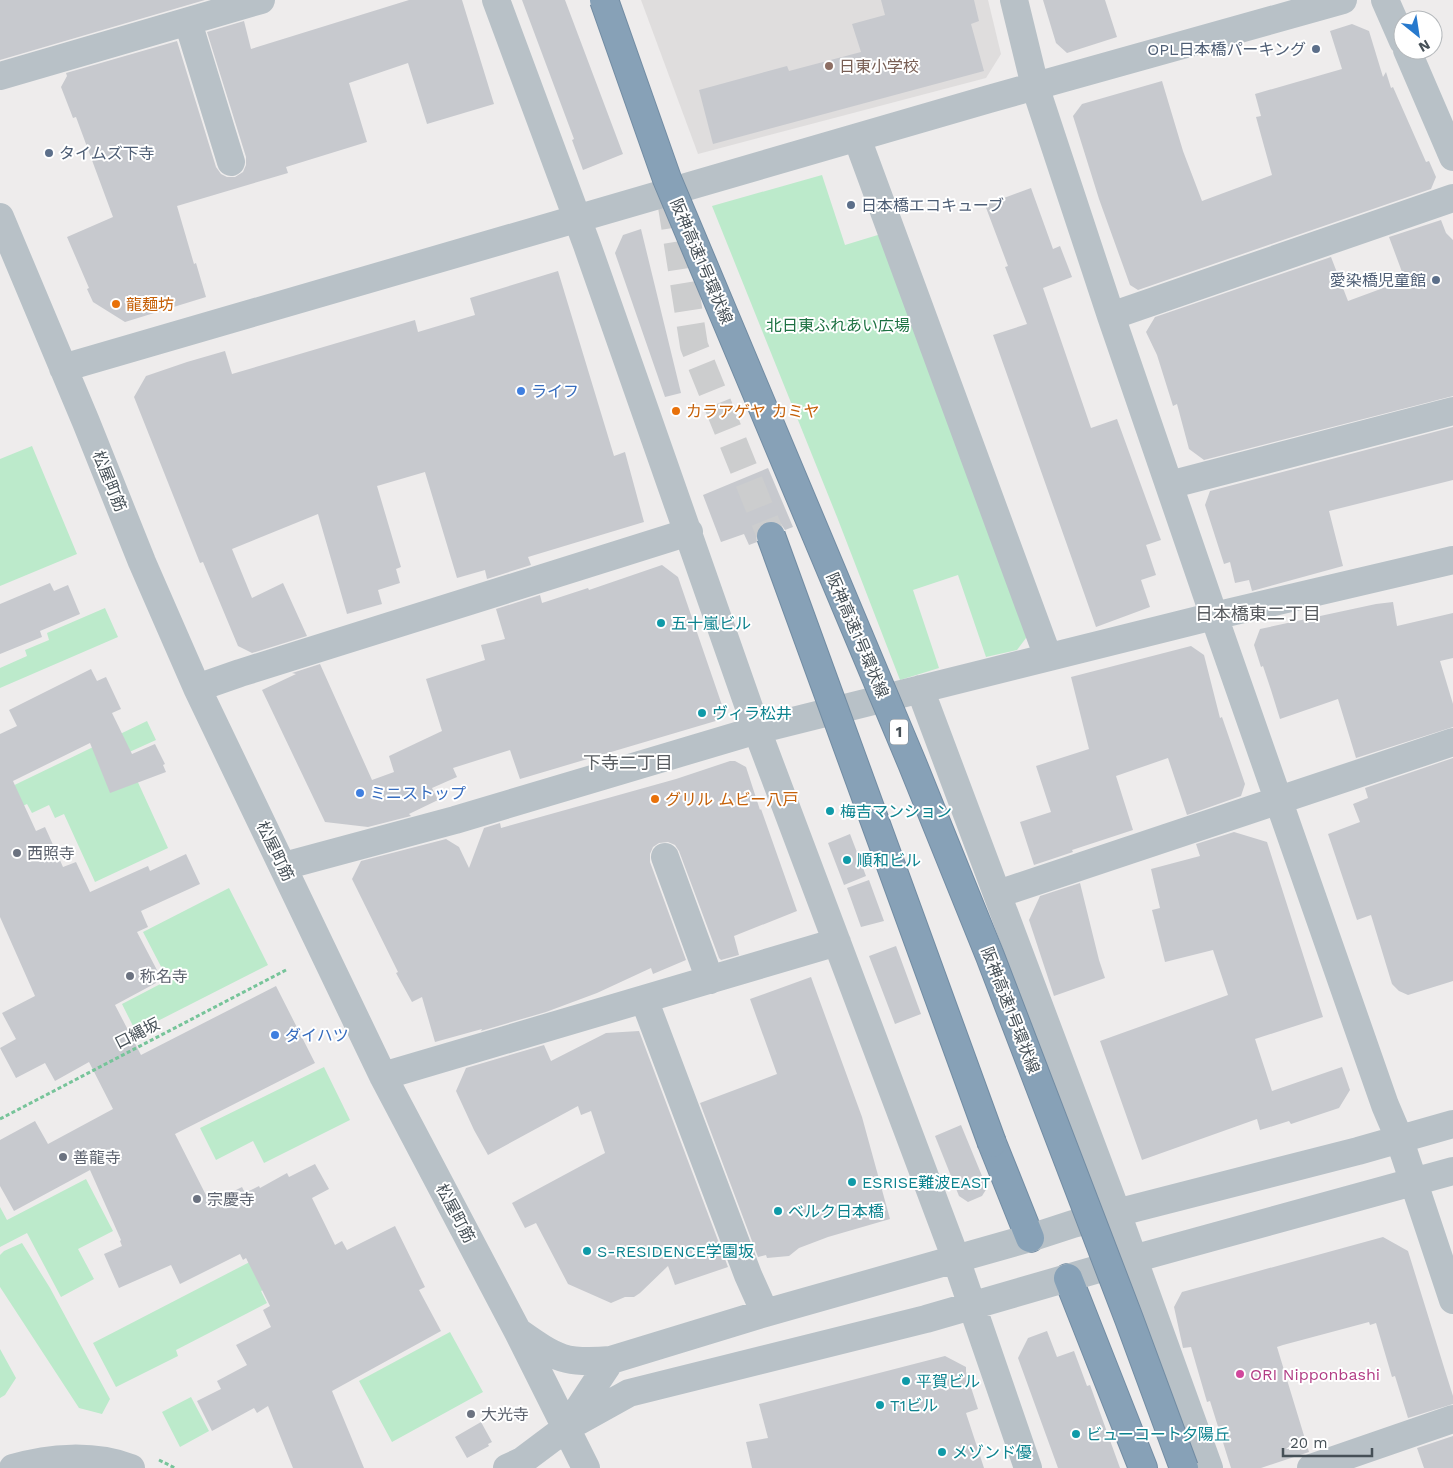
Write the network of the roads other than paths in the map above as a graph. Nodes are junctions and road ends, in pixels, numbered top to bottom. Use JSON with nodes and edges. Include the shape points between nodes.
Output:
{"nodes":[{"id":1,"x":261,"y":0,"type":"edge"},
{"id":2,"x":496,"y":0,"type":"edge"},
{"id":3,"x":604,"y":0,"type":"edge"},
{"id":4,"x":1014,"y":0,"type":"edge"},
{"id":5,"x":1343,"y":0,"type":"edge"},
{"id":6,"x":1386,"y":0,"type":"edge"},
{"id":7,"x":1393,"y":17,"type":"edge"},
{"id":8,"x":188,"y":22,"type":"junction"},
{"id":9,"x":1411,"y":60,"type":"edge"},
{"id":10,"x":0,"y":76,"type":"edge"},
{"id":11,"x":1035,"y":86,"type":"junction"},
{"id":12,"x":857,"y":138,"type":"junction"},
{"id":13,"x":1453,"y":157,"type":"edge"},
{"id":14,"x":231,"y":162,"type":"dead end"},
{"id":15,"x":1453,"y":198,"type":"edge"},
{"id":16,"x":0,"y":217,"type":"edge"},
{"id":17,"x":577,"y":219,"type":"junction"},
{"id":18,"x":1111,"y":316,"type":"junction"},
{"id":19,"x":63,"y":368,"type":"junction"},
{"id":20,"x":1453,"y":411,"type":"edge"},
{"id":21,"x":1169,"y":484,"type":"junction"},
{"id":22,"x":689,"y":532,"type":"junction"},
{"id":23,"x":771,"y":536,"type":"tunnel mouth"},
{"id":24,"x":1453,"y":560,"type":"edge"},
{"id":25,"x":1214,"y":616,"type":"junction"},
{"id":26,"x":1048,"y":657,"type":"junction"},
{"id":27,"x":197,"y":688,"type":"junction"},
{"id":28,"x":920,"y":689,"type":"junction"},
{"id":29,"x":757,"y":730,"type":"junction"},
{"id":30,"x":1453,"y":742,"type":"edge"},
{"id":31,"x":1278,"y":800,"type":"junction"},
{"id":32,"x":665,"y":857,"type":"dead end"},
{"id":33,"x":284,"y":866,"type":"junction"},
{"id":34,"x":998,"y":894,"type":"junction"},
{"id":35,"x":837,"y":942,"type":"junction"},
{"id":36,"x":710,"y":980,"type":"junction"},
{"id":37,"x":644,"y":999,"type":"junction"},
{"id":38,"x":384,"y":1076,"type":"junction"},
{"id":39,"x":1453,"y":1124,"type":"edge"},
{"id":40,"x":1399,"y":1138,"type":"junction"},
{"id":41,"x":1453,"y":1170,"type":"edge"},
{"id":42,"x":1413,"y":1181,"type":"junction"},
{"id":43,"x":1116,"y":1213,"type":"junction"},
{"id":44,"x":1030,"y":1238,"type":"junction"},
{"id":45,"x":956,"y":1259,"type":"junction"},
{"id":46,"x":1133,"y":1259,"type":"junction"},
{"id":47,"x":1068,"y":1278,"type":"junction"},
{"id":48,"x":1453,"y":1300,"type":"edge"},
{"id":49,"x":972,"y":1305,"type":"junction"},
{"id":50,"x":765,"y":1313,"type":"junction"},
{"id":51,"x":518,"y":1332,"type":"junction"},
{"id":52,"x":611,"y":1360,"type":"junction"},
{"id":53,"x":1453,"y":1419,"type":"edge"},
{"id":54,"x":566,"y":1428,"type":"junction"},
{"id":55,"x":13,"y":1468,"type":"edge"},
{"id":56,"x":131,"y":1468,"type":"edge"},
{"id":57,"x":507,"y":1468,"type":"edge"},
{"id":58,"x":586,"y":1468,"type":"edge"},
{"id":59,"x":1028,"y":1468,"type":"edge"},
{"id":60,"x":1143,"y":1468,"type":"edge"},
{"id":61,"x":1184,"y":1468,"type":"edge"},
{"id":62,"x":1209,"y":1468,"type":"edge"},
{"id":63,"x":1311,"y":1468,"type":"edge"}],
"edges":[{"from":1,"to":8,"type":"street"},
{"from":2,"to":17,"type":"street"},
{"from":3,"to":61,"type":"highway","name":"阪神高速1号環状線","number":"1","bridge":true,"via":[[667,178],[986,947]]},
{"from":4,"to":11,"type":"street"},
{"from":5,"to":11,"type":"street"},
{"from":6,"to":7,"type":"street"},
{"from":8,"to":10,"type":"street"},
{"from":8,"to":14,"type":"street"},
{"from":9,"to":13,"type":"street"},
{"from":11,"to":12,"type":"street"},
{"from":11,"to":18,"type":"street"},
{"from":12,"to":17,"type":"street"},
{"from":12,"to":26,"type":"street"},
{"from":15,"to":18,"type":"street"},
{"from":16,"to":19,"type":"street","name":"松屋町筋"},
{"from":17,"to":19,"type":"street"},
{"from":17,"to":22,"type":"street"},
{"from":18,"to":21,"type":"street"},
{"from":19,"to":27,"type":"street","name":"松屋町筋"},
{"from":20,"to":21,"type":"street"},
{"from":21,"to":25,"type":"street"},
{"from":22,"to":27,"type":"street"},
{"from":22,"to":29,"type":"street"},
{"from":23,"to":44,"type":"highway","bridge":true,"via":[[992,1143]]},
{"from":24,"to":25,"type":"street"},
{"from":25,"to":26,"type":"street"},
{"from":25,"to":31,"type":"street"},
{"from":26,"to":28,"type":"street"},
{"from":27,"to":33,"type":"street","name":"松屋町筋"},
{"from":28,"to":29,"type":"street"},
{"from":28,"to":34,"type":"street"},
{"from":29,"to":33,"type":"street","via":[[456,820]]},
{"from":29,"to":35,"type":"street"},
{"from":30,"to":31,"type":"street"},
{"from":31,"to":34,"type":"street"},
{"from":31,"to":40,"type":"street"},
{"from":32,"to":36,"type":"street"},
{"from":33,"to":38,"type":"street","name":"松屋町筋"},
{"from":34,"to":43,"type":"street"},
{"from":35,"to":36,"type":"street"},
{"from":35,"to":45,"type":"street"},
{"from":36,"to":37,"type":"street"},
{"from":37,"to":38,"type":"street"},
{"from":37,"to":50,"type":"street"},
{"from":38,"to":51,"type":"street","name":"松屋町筋"},
{"from":39,"to":40,"type":"street"},
{"from":40,"to":42,"type":"street"},
{"from":40,"to":43,"type":"street"},
{"from":41,"to":42,"type":"street"},
{"from":42,"to":46,"type":"street"},
{"from":42,"to":48,"type":"street"},
{"from":43,"to":44,"type":"street"},
{"from":43,"to":46,"type":"street"},
{"from":44,"to":45,"type":"street"},
{"from":45,"to":49,"type":"street"},
{"from":45,"to":50,"type":"street"},
{"from":46,"to":47,"type":"street"},
{"from":46,"to":62,"type":"street"},
{"from":47,"to":49,"type":"street"},
{"from":47,"to":60,"type":"highway"},
{"from":49,"to":54,"type":"street","via":[[629,1393]]},
{"from":49,"to":59,"type":"street"},
{"from":50,"to":52,"type":"street"},
{"from":51,"to":52,"type":"street","via":[[567,1361]]},
{"from":51,"to":54,"type":"street","name":"松屋町筋"},
{"from":52,"to":54,"type":"street"},
{"from":53,"to":63,"type":"street"},
{"from":54,"to":57,"type":"street"},
{"from":54,"to":58,"type":"street","name":"松屋町筋"},
{"from":55,"to":56,"type":"street","via":[[30,1463],[82,1458],[111,1461]]}]}
